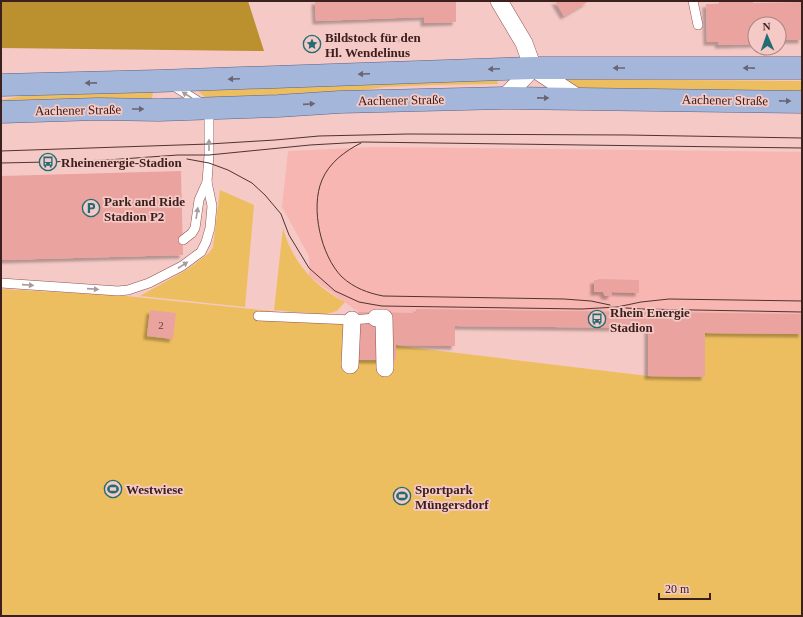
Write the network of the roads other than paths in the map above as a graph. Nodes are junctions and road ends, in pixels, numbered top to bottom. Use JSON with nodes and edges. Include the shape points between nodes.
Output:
{"nodes":[{"id":1,"x":693,"y":1,"type":"edge"},
{"id":2,"x":504,"y":3,"type":"edge"},
{"id":3,"x":698,"y":25,"type":"dead end"},
{"id":4,"x":533,"y":68,"type":"junction"},
{"id":5,"x":802,"y":68,"type":"edge"},
{"id":6,"x":165,"y":81,"type":"junction"},
{"id":7,"x":1,"y":86,"type":"edge"},
{"id":8,"x":504,"y":98,"type":"junction"},
{"id":9,"x":580,"y":98,"type":"junction"},
{"id":10,"x":802,"y":102,"type":"edge"},
{"id":11,"x":209,"y":108,"type":"junction"},
{"id":12,"x":1,"y":112,"type":"edge"},
{"id":13,"x":207,"y":182,"type":"junction"},
{"id":14,"x":183,"y":240,"type":"dead end"},
{"id":15,"x":1,"y":283,"type":"edge"},
{"id":16,"x":258,"y":316,"type":"dead end"},
{"id":17,"x":376,"y":318,"type":"joint"},
{"id":18,"x":352,"y":320,"type":"junction"},
{"id":19,"x":350,"y":365,"type":"dead end"},
{"id":20,"x":385,"y":368,"type":"dead end"}],
"edges":[{"from":1,"to":3,"type":"lane"},
{"from":2,"to":4,"type":"street"},
{"from":5,"to":4,"type":"main road","name":"Aachener Straße","one_way":true},
{"from":4,"to":6,"type":"main road","name":"Aachener Straße","one_way":true},
{"from":4,"to":8,"type":"street"},
{"from":4,"to":9,"type":"street"},
{"from":6,"to":7,"type":"main road","name":"Aachener Straße","one_way":true},
{"from":11,"to":6,"type":"lane","one_way":true},
{"from":8,"to":9,"type":"main road","name":"Aachener Straße","one_way":true},
{"from":11,"to":8,"type":"main road","name":"Aachener Straße","one_way":true},
{"from":9,"to":10,"type":"main road","name":"Aachener Straße","one_way":true},
{"from":12,"to":11,"type":"main road","name":"Aachener Straße","one_way":true},
{"from":13,"to":11,"type":"lane","one_way":true},
{"from":14,"to":13,"type":"lane","one_way":true,"via":[[192,233],[199,200]]},
{"from":15,"to":13,"type":"lane","one_way":true,"via":[[118,291],[149,283],[182,266],[201,252],[210,228],[212,206]]},
{"from":16,"to":18,"type":"lane"},
{"from":17,"to":18,"type":"lane"},
{"from":17,"to":20,"type":"street","via":[[384,318]]},
{"from":18,"to":19,"type":"street"}]}
